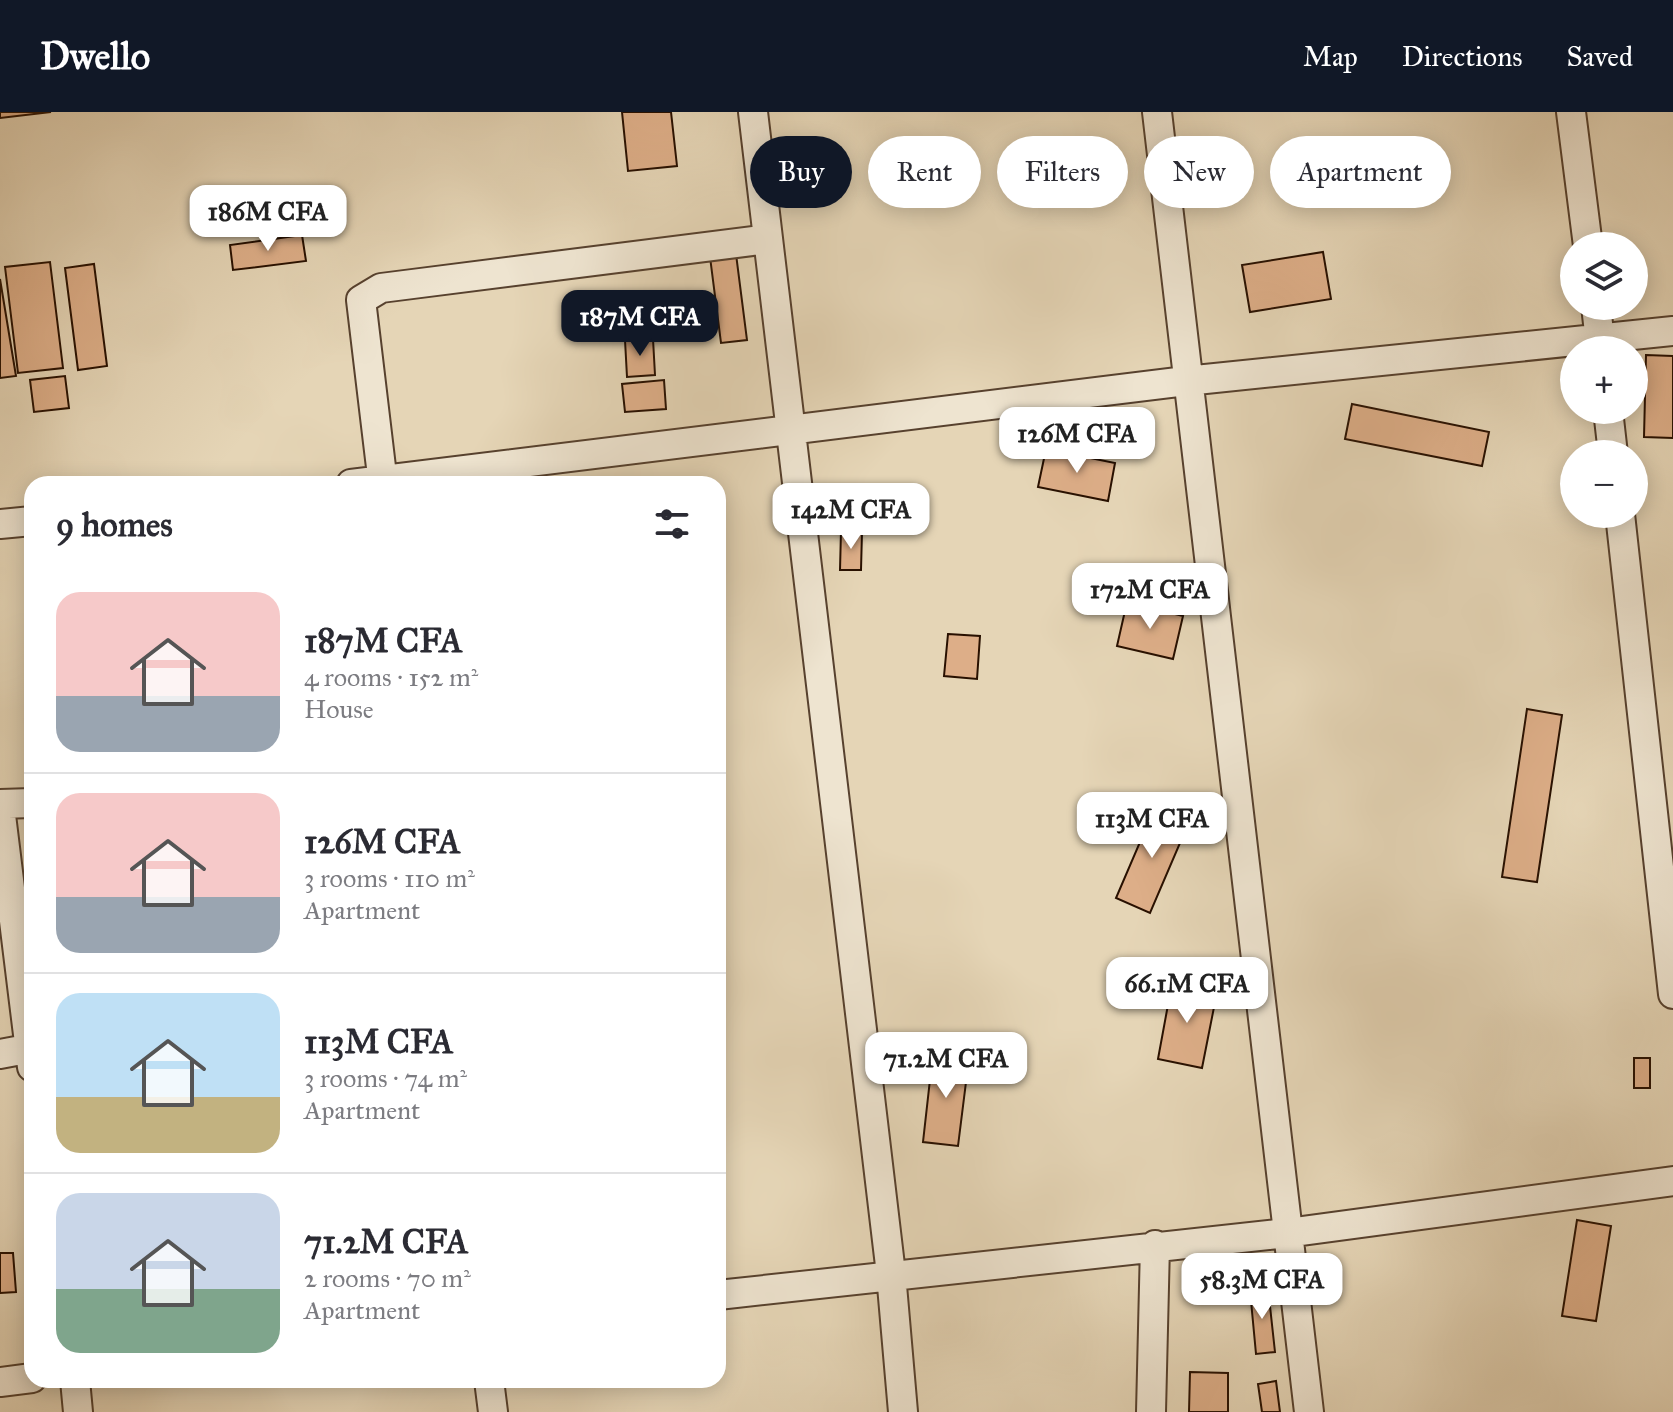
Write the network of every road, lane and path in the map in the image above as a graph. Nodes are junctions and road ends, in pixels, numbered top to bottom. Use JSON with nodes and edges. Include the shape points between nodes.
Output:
{"nodes":[{"id":1,"x":753,"y":112,"type":"edge"},
{"id":2,"x":1157,"y":112,"type":"edge"},
{"id":3,"x":1571,"y":112,"type":"edge"},
{"id":4,"x":1586,"y":232,"type":"edge"},
{"id":5,"x":768,"y":239,"type":"junction"},
{"id":6,"x":1673,"y":331,"type":"edge"},
{"id":7,"x":1645,"y":336,"type":"edge"},
{"id":8,"x":1560,"y":348,"type":"edge"},
{"id":9,"x":1186,"y":381,"type":"junction"},
{"id":10,"x":791,"y":431,"type":"junction"},
{"id":11,"x":381,"y":476,"type":"edge"},
{"id":12,"x":430,"y":476,"type":"edge"},
{"id":13,"x":24,"y":522,"type":"edge"},
{"id":14,"x":0,"y":524,"type":"edge"},
{"id":15,"x":1622,"y":528,"type":"edge"},
{"id":16,"x":24,"y":804,"type":"edge"},
{"id":17,"x":0,"y":806,"type":"edge"},
{"id":18,"x":1673,"y":994,"type":"edge"},
{"id":19,"x":24,"y":999,"type":"edge"},
{"id":20,"x":0,"y":1054,"type":"edge"},
{"id":21,"x":24,"y":1055,"type":"edge"},
{"id":22,"x":1673,"y":1181,"type":"edge"},
{"id":23,"x":1287,"y":1233,"type":"junction"},
{"id":24,"x":1155,"y":1245,"type":"junction"},
{"id":25,"x":891,"y":1274,"type":"junction"},
{"id":26,"x":726,"y":1294,"type":"edge"},
{"id":27,"x":24,"y":1379,"type":"edge"},
{"id":28,"x":0,"y":1382,"type":"edge"},
{"id":29,"x":76,"y":1388,"type":"edge"},
{"id":30,"x":490,"y":1388,"type":"edge"},
{"id":31,"x":78,"y":1412,"type":"edge"},
{"id":32,"x":493,"y":1412,"type":"edge"},
{"id":33,"x":903,"y":1412,"type":"edge"},
{"id":34,"x":1151,"y":1412,"type":"edge"},
{"id":35,"x":1309,"y":1412,"type":"edge"}],
"edges":[{"from":1,"to":5,"type":"street"},
{"from":2,"to":9,"type":"street"},
{"from":3,"to":4,"type":"street"},
{"from":5,"to":10,"type":"street"},
{"from":5,"to":11,"type":"street","via":[[381,288],[361,300]]},
{"from":6,"to":7,"type":"street"},
{"from":8,"to":9,"type":"street"},
{"from":9,"to":10,"type":"street"},
{"from":9,"to":23,"type":"street"},
{"from":10,"to":12,"type":"street"},
{"from":10,"to":25,"type":"street"},
{"from":13,"to":14,"type":"street"},
{"from":15,"to":18,"type":"street"},
{"from":16,"to":17,"type":"street"},
{"from":17,"to":19,"type":"street"},
{"from":20,"to":21,"type":"street"},
{"from":22,"to":23,"type":"street"},
{"from":23,"to":24,"type":"street"},
{"from":23,"to":35,"type":"street"},
{"from":24,"to":25,"type":"street"},
{"from":24,"to":34,"type":"street"},
{"from":25,"to":26,"type":"street"},
{"from":25,"to":33,"type":"street"},
{"from":27,"to":28,"type":"street"},
{"from":29,"to":31,"type":"street"},
{"from":30,"to":32,"type":"street"}]}
